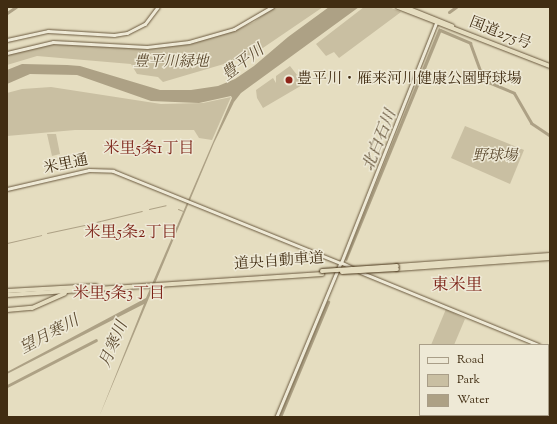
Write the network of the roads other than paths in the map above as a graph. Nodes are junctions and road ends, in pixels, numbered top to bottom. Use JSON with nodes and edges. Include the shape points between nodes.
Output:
{"nodes":[{"id":1,"x":158,"y":7,"type":"edge"},
{"id":2,"x":272,"y":7,"type":"edge"},
{"id":3,"x":398,"y":7,"type":"edge"},
{"id":4,"x":405,"y":7,"type":"edge"},
{"id":5,"x":430,"y":18,"type":"junction"},
{"id":6,"x":437,"y":21,"type":"junction"},
{"id":7,"x":7,"y":40,"type":"edge"},
{"id":8,"x":7,"y":53,"type":"edge"},
{"id":9,"x":550,"y":64,"type":"edge"},
{"id":10,"x":7,"y":189,"type":"edge"},
{"id":11,"x":550,"y":255,"type":"edge"},
{"id":12,"x":550,"y":258,"type":"edge"},
{"id":13,"x":341,"y":263,"type":"junction"},
{"id":14,"x":397,"y":267,"type":"junction"},
{"id":15,"x":70,"y":290,"type":"junction"},
{"id":16,"x":8,"y":293,"type":"edge"},
{"id":17,"x":7,"y":310,"type":"edge"},
{"id":18,"x":537,"y":344,"type":"edge"},
{"id":19,"x":277,"y":417,"type":"edge"}],
"edges":[{"from":1,"to":7,"type":"street","via":[[145,24],[126,33],[114,35],[48,31]]},
{"from":2,"to":8,"type":"street","via":[[234,29],[189,42],[147,47],[42,43]]},
{"from":3,"to":5,"type":"highway","name":"国道275号"},
{"from":4,"to":5,"type":"highway","name":"国道275号"},
{"from":5,"to":6,"type":"highway","name":"国道275号"},
{"from":6,"to":9,"type":"highway","name":"国道275号"},
{"from":6,"to":13,"type":"street"},
{"from":10,"to":13,"type":"street","name":"米里通","via":[[97,169],[113,171]]},
{"from":11,"to":14,"type":"highway","name":"道央自動車道"},
{"from":12,"to":14,"type":"highway","name":"道央自動車道"},
{"from":13,"to":18,"type":"street","name":"米里通"},
{"from":13,"to":19,"type":"street"},
{"from":14,"to":15,"type":"highway","name":"道央自動車道","bridge":true},
{"from":15,"to":16,"type":"highway","name":"道央自動車道"},
{"from":15,"to":17,"type":"highway","via":[[32,308]]}]}
